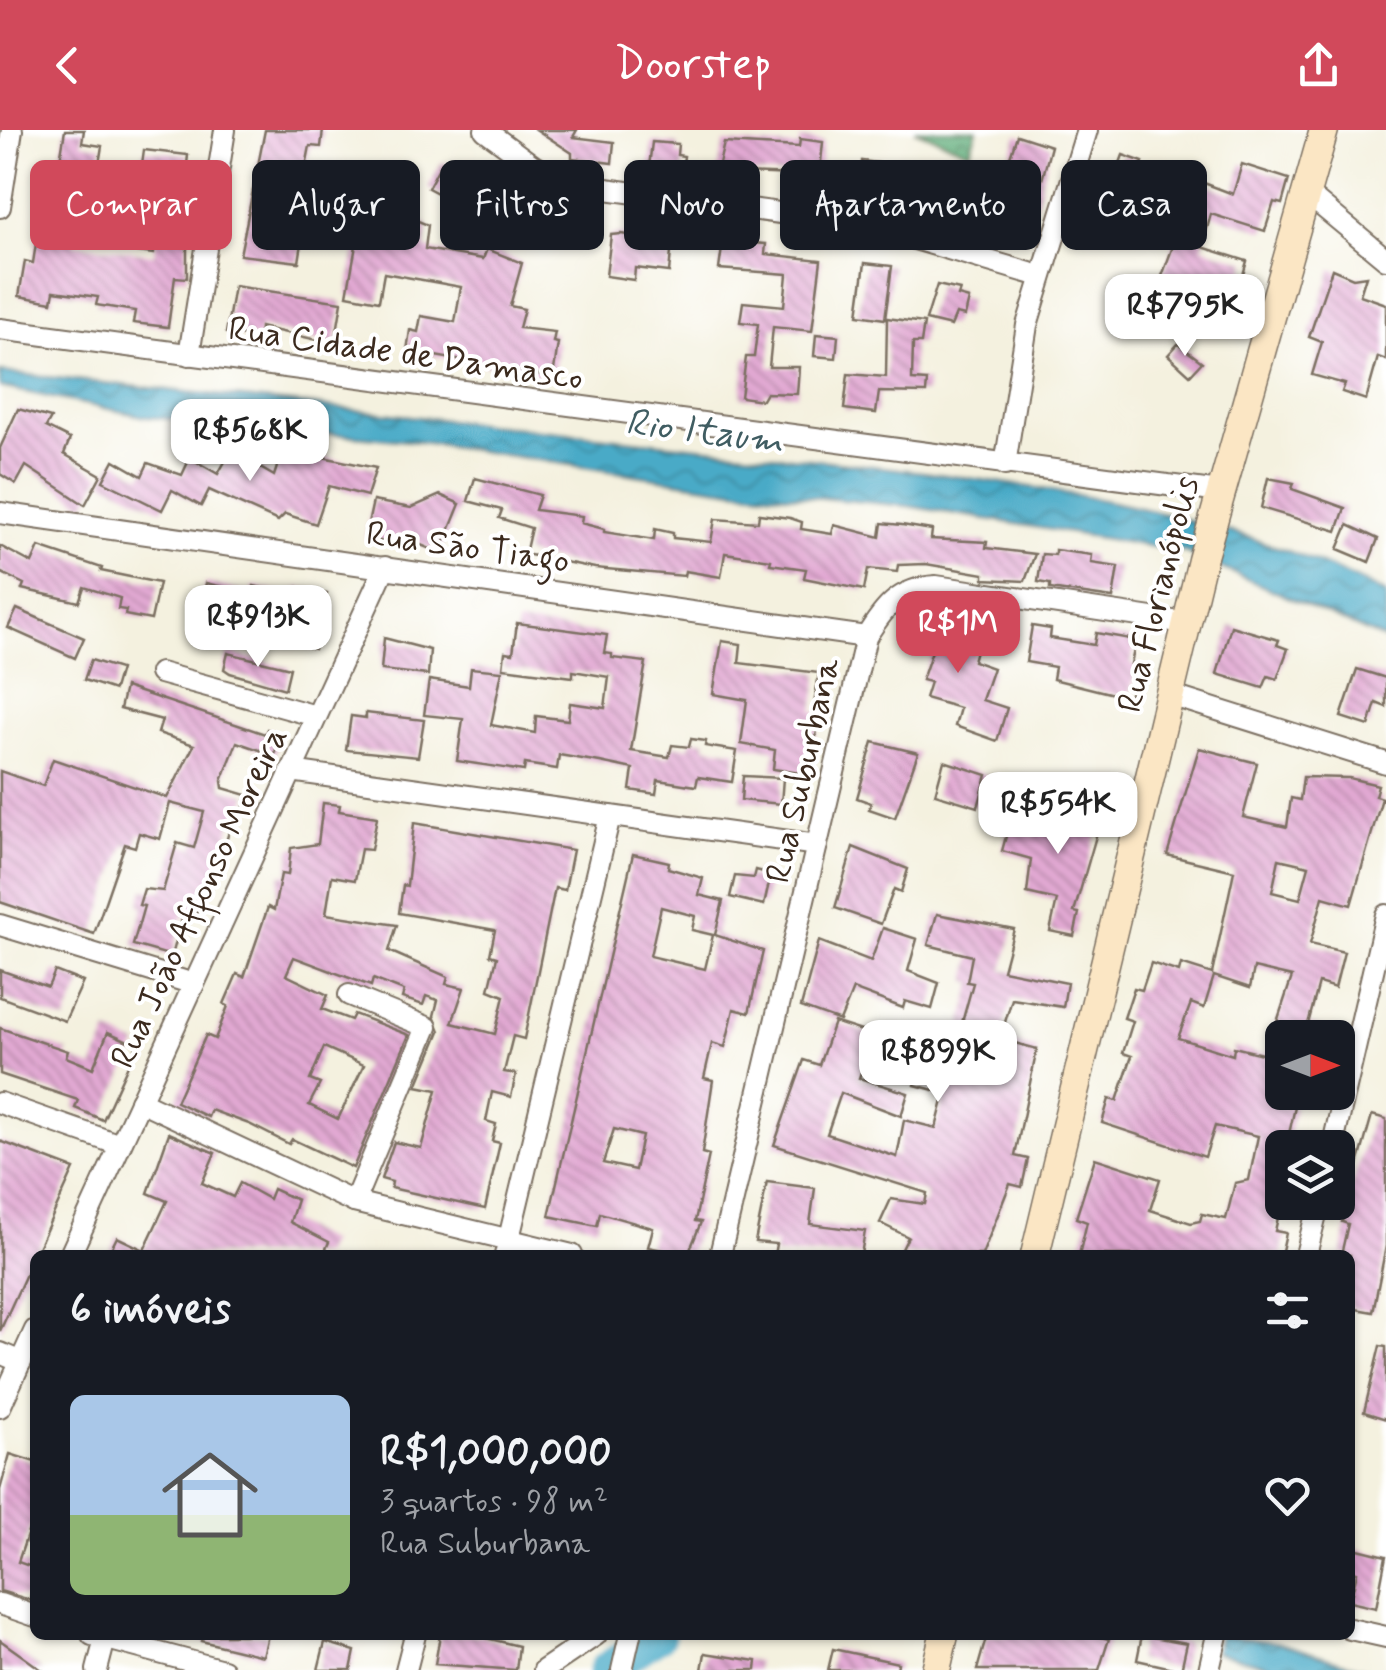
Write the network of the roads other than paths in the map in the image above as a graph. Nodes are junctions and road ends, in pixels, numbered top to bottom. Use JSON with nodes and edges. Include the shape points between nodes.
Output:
{"nodes":[{"id":1,"x":12,"y":130,"type":"edge"},
{"id":2,"x":225,"y":130,"type":"edge"},
{"id":3,"x":485,"y":130,"type":"edge"},
{"id":4,"x":1087,"y":130,"type":"edge"},
{"id":5,"x":1324,"y":130,"type":"edge"},
{"id":6,"x":1306,"y":192,"type":"junction"},
{"id":7,"x":0,"y":208,"type":"edge"},
{"id":8,"x":1386,"y":259,"type":"edge"},
{"id":9,"x":1040,"y":276,"type":"junction"},
{"id":10,"x":0,"y":329,"type":"edge"},
{"id":11,"x":189,"y":355,"type":"junction"},
{"id":12,"x":1005,"y":465,"type":"junction"},
{"id":13,"x":1220,"y":492,"type":"junction"},
{"id":14,"x":0,"y":512,"type":"edge"},
{"id":15,"x":386,"y":567,"type":"junction"},
{"id":16,"x":1186,"y":624,"type":"junction"},
{"id":17,"x":866,"y":637,"type":"junction"},
{"id":18,"x":160,"y":673,"type":"dead end"},
{"id":19,"x":1170,"y":694,"type":"junction"},
{"id":20,"x":316,"y":716,"type":"junction"},
{"id":21,"x":1386,"y":763,"type":"edge"},
{"id":22,"x":291,"y":770,"type":"junction"},
{"id":23,"x":610,"y":816,"type":"junction"},
{"id":24,"x":817,"y":846,"type":"junction"},
{"id":25,"x":1386,"y":915,"type":"edge"},
{"id":26,"x":0,"y":924,"type":"edge"},
{"id":27,"x":194,"y":984,"type":"junction"},
{"id":28,"x":349,"y":995,"type":"dead end"},
{"id":29,"x":140,"y":1100,"type":"junction"},
{"id":30,"x":0,"y":1104,"type":"edge"},
{"id":31,"x":1336,"y":1130,"type":"edge"},
{"id":32,"x":120,"y":1145,"type":"junction"},
{"id":33,"x":354,"y":1202,"type":"junction"},
{"id":34,"x":1315,"y":1220,"type":"edge"},
{"id":35,"x":507,"y":1248,"type":"edge"},
{"id":36,"x":72,"y":1250,"type":"edge"},
{"id":37,"x":721,"y":1250,"type":"edge"},
{"id":38,"x":1036,"y":1250,"type":"edge"},
{"id":39,"x":1307,"y":1250,"type":"edge"},
{"id":40,"x":30,"y":1341,"type":"edge"},
{"id":41,"x":0,"y":1354,"type":"edge"},
{"id":42,"x":20,"y":1362,"type":"junction"},
{"id":43,"x":0,"y":1406,"type":"edge"},
{"id":44,"x":0,"y":1604,"type":"edge"},
{"id":45,"x":30,"y":1614,"type":"edge"},
{"id":46,"x":1355,"y":1629,"type":"edge"},
{"id":47,"x":1386,"y":1637,"type":"edge"},
{"id":48,"x":98,"y":1640,"type":"edge"},
{"id":49,"x":109,"y":1640,"type":"edge"},
{"id":50,"x":413,"y":1640,"type":"edge"},
{"id":51,"x":589,"y":1640,"type":"edge"},
{"id":52,"x":629,"y":1640,"type":"edge"},
{"id":53,"x":943,"y":1640,"type":"edge"},
{"id":54,"x":98,"y":1670,"type":"edge"},
{"id":55,"x":223,"y":1670,"type":"edge"},
{"id":56,"x":406,"y":1670,"type":"edge"},
{"id":57,"x":544,"y":1670,"type":"edge"},
{"id":58,"x":622,"y":1670,"type":"edge"},
{"id":59,"x":936,"y":1670,"type":"edge"}],
"edges":[{"from":1,"to":7,"type":"street"},
{"from":2,"to":11,"type":"street"},
{"from":3,"to":9,"type":"street","via":[[535,167],[584,186],[867,225]]},
{"from":4,"to":9,"type":"street"},
{"from":5,"to":6,"type":"main road","name":"Rua Florianópolis"},
{"from":6,"to":8,"type":"street"},
{"from":6,"to":13,"type":"main road","name":"Rua Florianópolis"},
{"from":9,"to":12,"type":"street"},
{"from":10,"to":11,"type":"street","name":"Rua Cidade de Damasco"},
{"from":11,"to":12,"type":"street","name":"Rua Cidade de Damasco"},
{"from":12,"to":13,"type":"street","name":"Rua Cidade de Damasco"},
{"from":13,"to":16,"type":"main road","name":"Rua Florianópolis"},
{"from":14,"to":15,"type":"street","name":"Rua São Tiago"},
{"from":15,"to":17,"type":"street","name":"Rua São Tiago"},
{"from":15,"to":20,"type":"street","name":"Rua João Affonso Moreira"},
{"from":16,"to":17,"type":"street","name":"Rua Suburbana","via":[[936,586],[892,600]]},
{"from":16,"to":19,"type":"main road","name":"Rua Florianópolis"},
{"from":17,"to":24,"type":"street","name":"Rua Suburbana"},
{"from":18,"to":20,"type":"street"},
{"from":19,"to":21,"type":"street"},
{"from":19,"to":38,"type":"main road","name":"Rua Florianópolis"},
{"from":20,"to":22,"type":"street","name":"Rua João Affonso Moreira"},
{"from":22,"to":23,"type":"street"},
{"from":22,"to":27,"type":"street","name":"Rua João Affonso Moreira"},
{"from":23,"to":24,"type":"street"},
{"from":23,"to":35,"type":"street"},
{"from":24,"to":37,"type":"street","name":"Rua Suburbana"},
{"from":25,"to":31,"type":"street"},
{"from":26,"to":27,"type":"street"},
{"from":27,"to":29,"type":"street","name":"Rua João Affonso Moreira"},
{"from":28,"to":33,"type":"street","via":[[426,1027]]},
{"from":29,"to":32,"type":"street","name":"Rua João Affonso Moreira"},
{"from":29,"to":33,"type":"street"},
{"from":30,"to":32,"type":"street"},
{"from":32,"to":36,"type":"street","name":"Rua João Affonso Moreira"},
{"from":33,"to":35,"type":"street"},
{"from":34,"to":39,"type":"street"},
{"from":40,"to":42,"type":"street"},
{"from":41,"to":42,"type":"street"},
{"from":42,"to":43,"type":"street"},
{"from":44,"to":45,"type":"street"},
{"from":46,"to":47,"type":"street"},
{"from":48,"to":54,"type":"street"},
{"from":49,"to":55,"type":"street"},
{"from":50,"to":56,"type":"street"},
{"from":51,"to":57,"type":"street"},
{"from":52,"to":58,"type":"street"},
{"from":53,"to":59,"type":"main road"}]}
